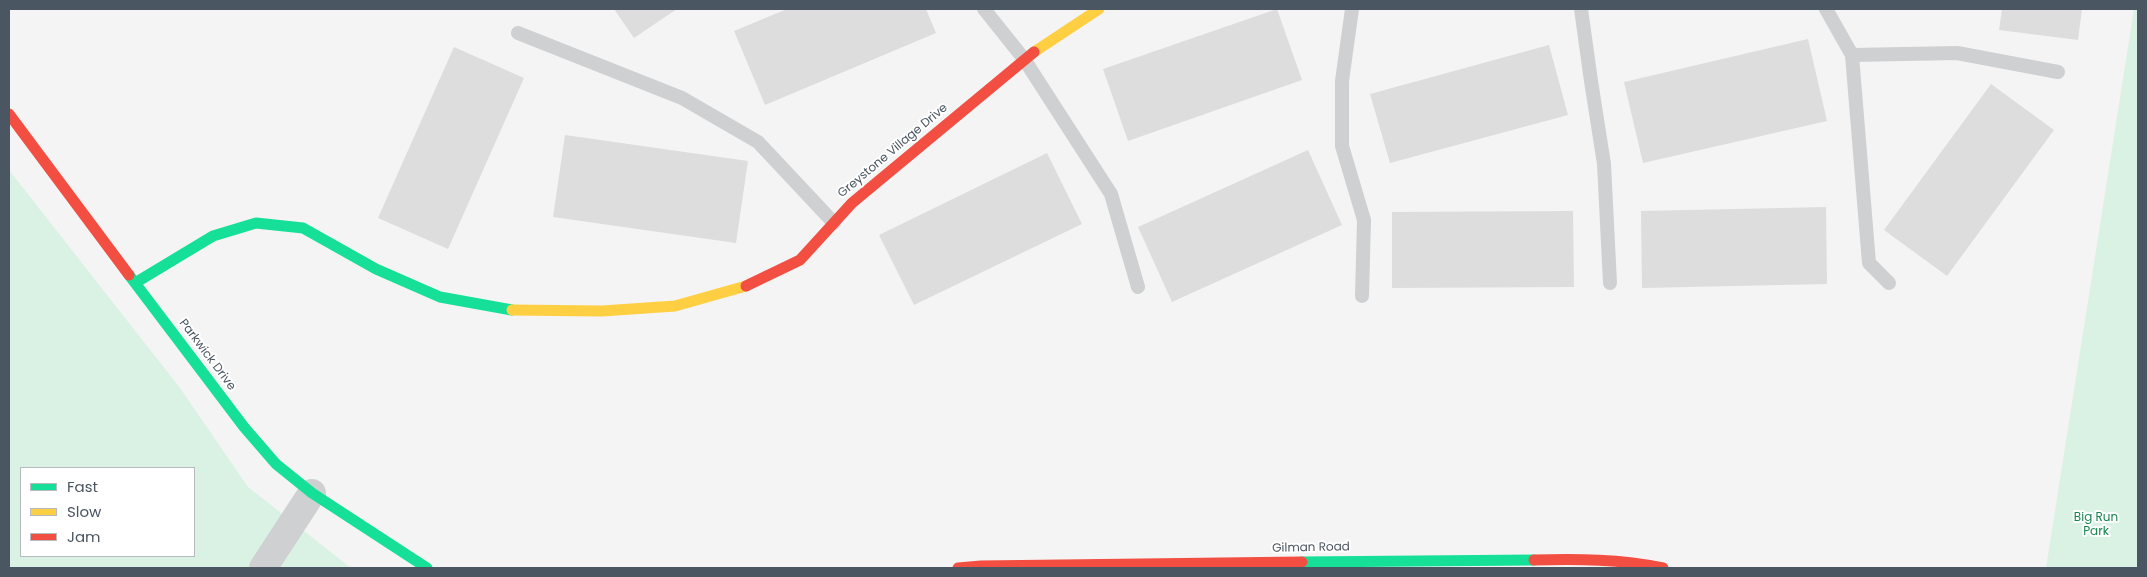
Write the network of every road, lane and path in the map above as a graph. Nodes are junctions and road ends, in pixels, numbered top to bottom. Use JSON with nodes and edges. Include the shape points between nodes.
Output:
{"nodes":[{"id":1,"x":984,"y":9,"type":"edge"},
{"id":2,"x":1099,"y":9,"type":"edge"},
{"id":3,"x":1352,"y":9,"type":"edge"},
{"id":4,"x":1582,"y":9,"type":"edge"},
{"id":5,"x":1826,"y":9,"type":"edge"},
{"id":6,"x":518,"y":33,"type":"dead end"},
{"id":7,"x":1852,"y":55,"type":"junction"},
{"id":8,"x":1024,"y":59,"type":"junction"},
{"id":9,"x":2058,"y":72,"type":"dead end"},
{"id":10,"x":9,"y":114,"type":"edge"},
{"id":11,"x":834,"y":223,"type":"junction"},
{"id":12,"x":135,"y":283,"type":"junction"},
{"id":13,"x":1890,"y":283,"type":"dead end"},
{"id":14,"x":1610,"y":284,"type":"dead end"},
{"id":15,"x":1138,"y":287,"type":"dead end"},
{"id":16,"x":1362,"y":296,"type":"dead end"},
{"id":17,"x":312,"y":493,"type":"junction"},
{"id":18,"x":262,"y":568,"type":"edge"},
{"id":19,"x":427,"y":568,"type":"edge"},
{"id":20,"x":958,"y":568,"type":"edge"},
{"id":21,"x":1663,"y":568,"type":"edge"}],
"edges":[{"from":1,"to":8,"type":"lane"},
{"from":2,"to":8,"type":"street","name":"Greystone Village Drive"},
{"from":3,"to":16,"type":"lane","via":[[1342,81],[1342,146],[1364,220]]},
{"from":4,"to":14,"type":"lane","via":[[1604,164]]},
{"from":5,"to":7,"type":"lane"},
{"from":6,"to":11,"type":"lane","via":[[682,98],[758,142]]},
{"from":7,"to":9,"type":"lane","via":[[1957,53]]},
{"from":7,"to":13,"type":"lane","via":[[1869,263]]},
{"from":8,"to":11,"type":"street","name":"Greystone Village Drive","via":[[852,203]]},
{"from":8,"to":15,"type":"lane","via":[[1111,194]]},
{"from":10,"to":12,"type":"street","name":"Parkwick Drive"},
{"from":11,"to":12,"type":"street","name":"Greystone Village Drive","via":[[800,260],[740,289],[675,306],[602,312],[506,310],[440,297],[376,269],[303,228],[256,224],[213,236]]},
{"from":12,"to":17,"type":"street","name":"Parkwick Drive","via":[[250,434],[276,464]]},
{"from":17,"to":18,"type":"street"},
{"from":17,"to":19,"type":"street","name":"Parkwick Drive"},
{"from":20,"to":21,"type":"street","name":"Gilman Road","via":[[1598,559]]}]}
